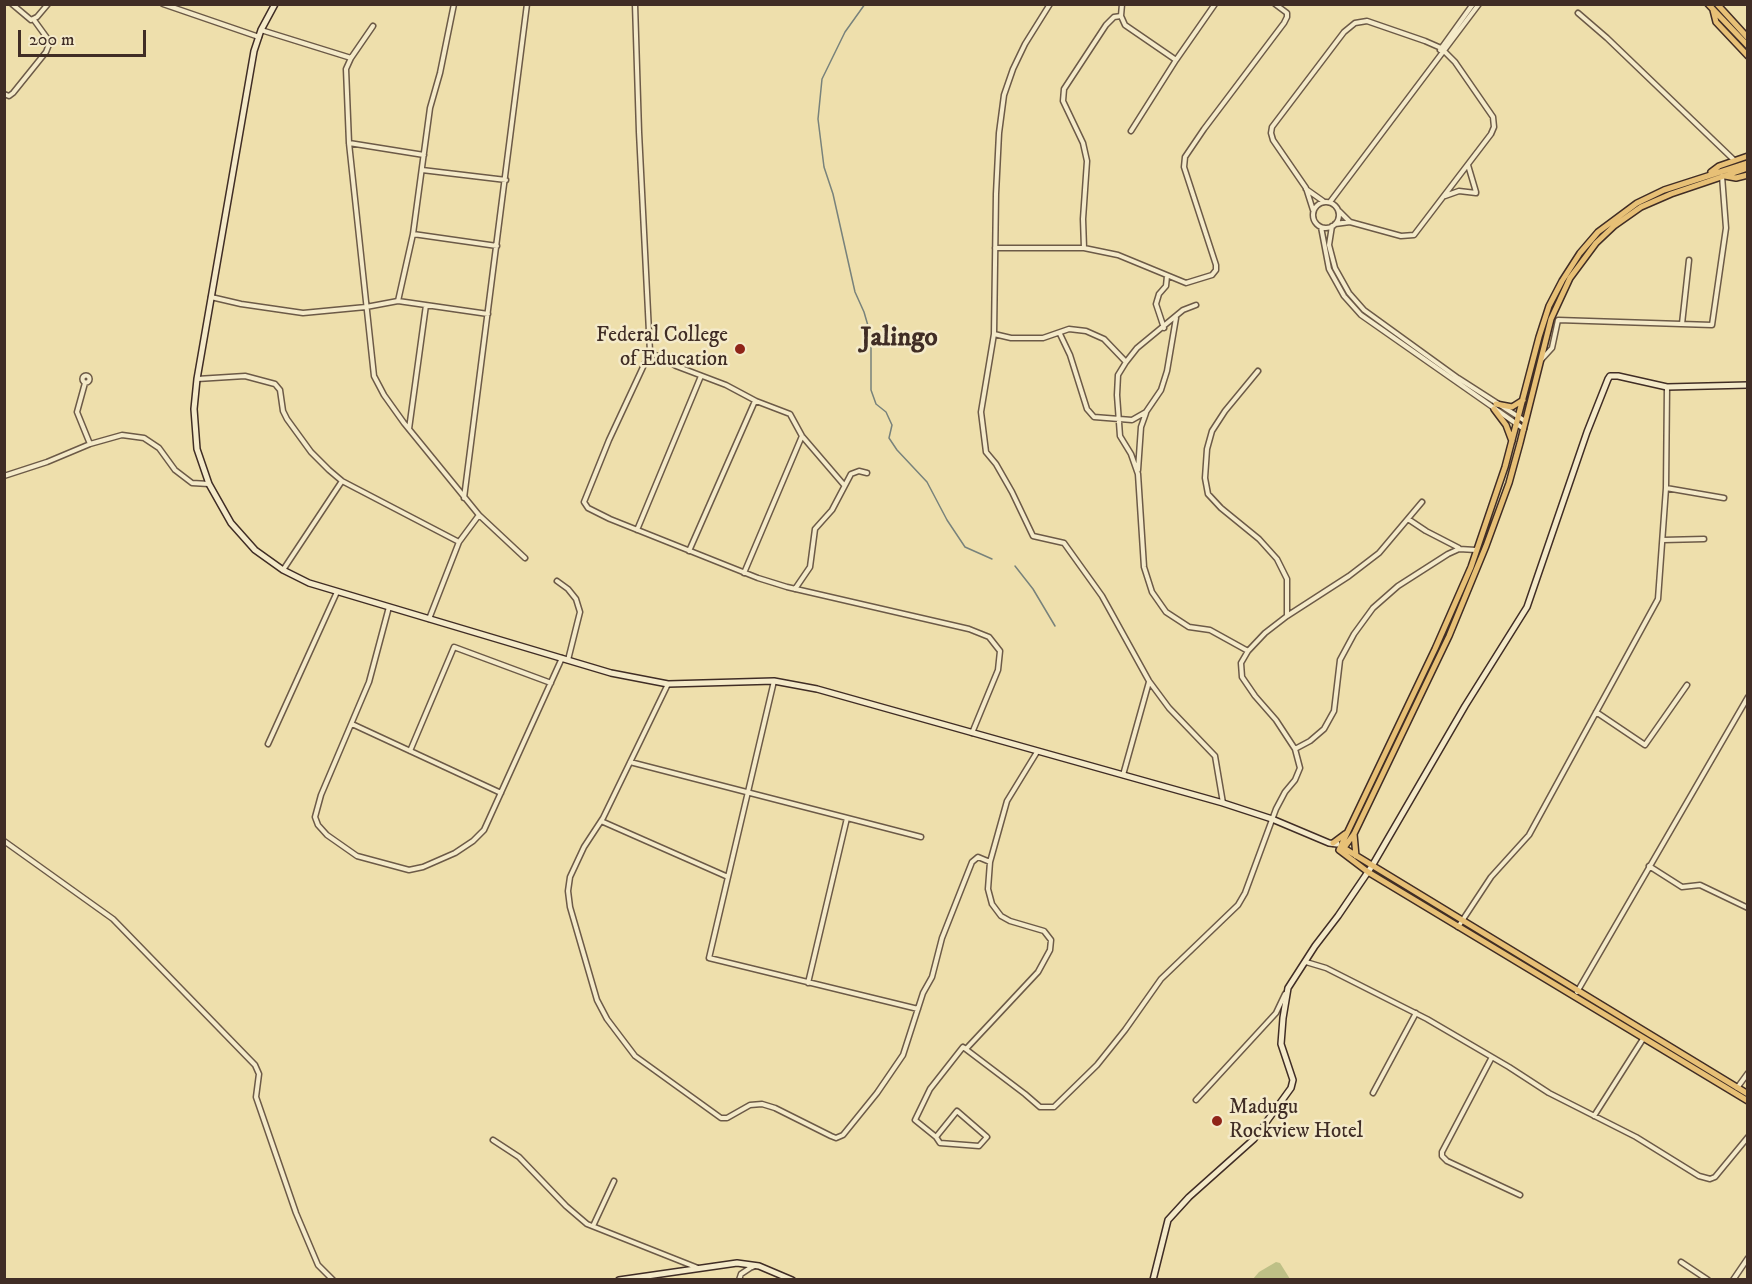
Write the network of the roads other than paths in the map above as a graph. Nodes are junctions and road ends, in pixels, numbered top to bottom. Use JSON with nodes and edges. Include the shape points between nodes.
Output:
{"nodes":[{"id":1,"x":12,"y":4,"type":"edge"},
{"id":2,"x":48,"y":4,"type":"edge"},
{"id":3,"x":163,"y":4,"type":"edge"},
{"id":4,"x":275,"y":4,"type":"edge"},
{"id":5,"x":454,"y":4,"type":"edge"},
{"id":6,"x":527,"y":4,"type":"edge"},
{"id":7,"x":635,"y":4,"type":"edge"},
{"id":8,"x":1050,"y":4,"type":"edge"},
{"id":9,"x":1122,"y":4,"type":"edge"},
{"id":10,"x":1215,"y":4,"type":"edge"},
{"id":11,"x":1275,"y":4,"type":"edge"},
{"id":12,"x":1473,"y":4,"type":"edge"},
{"id":13,"x":1479,"y":4,"type":"edge"},
{"id":14,"x":1708,"y":4,"type":"edge"},
{"id":15,"x":1718,"y":5,"type":"edge"},
{"id":16,"x":1713,"y":10,"type":"junction"},
{"id":17,"x":1578,"y":13,"type":"dead end"},
{"id":18,"x":1722,"y":15,"type":"junction"},
{"id":19,"x":1121,"y":16,"type":"junction"},
{"id":20,"x":34,"y":20,"type":"junction"},
{"id":21,"x":373,"y":26,"type":"dead end"},
{"id":22,"x":260,"y":33,"type":"junction"},
{"id":23,"x":1748,"y":33,"type":"edge"},
{"id":24,"x":1748,"y":38,"type":"edge"},
{"id":25,"x":1748,"y":46,"type":"edge"},
{"id":26,"x":1442,"y":50,"type":"junction"},
{"id":27,"x":1748,"y":56,"type":"edge"},
{"id":28,"x":351,"y":58,"type":"junction"},
{"id":29,"x":1176,"y":60,"type":"junction"},
{"id":30,"x":4,"y":93,"type":"edge"},
{"id":31,"x":1131,"y":130,"type":"dead end"},
{"id":32,"x":349,"y":143,"type":"junction"},
{"id":33,"x":424,"y":155,"type":"junction"},
{"id":34,"x":1748,"y":156,"type":"edge"},
{"id":35,"x":1734,"y":160,"type":"junction"},
{"id":36,"x":1748,"y":163,"type":"edge"},
{"id":37,"x":1468,"y":165,"type":"junction"},
{"id":38,"x":1748,"y":168,"type":"edge"},
{"id":39,"x":422,"y":170,"type":"junction"},
{"id":40,"x":1710,"y":174,"type":"junction"},
{"id":41,"x":1748,"y":175,"type":"edge"},
{"id":42,"x":1724,"y":176,"type":"junction"},
{"id":43,"x":506,"y":180,"type":"junction"},
{"id":44,"x":1306,"y":188,"type":"junction"},
{"id":45,"x":1445,"y":196,"type":"junction"},
{"id":46,"x":1323,"y":201,"type":"junction"},
{"id":47,"x":1330,"y":202,"type":"junction"},
{"id":48,"x":1313,"y":210,"type":"junction"},
{"id":49,"x":1339,"y":211,"type":"junction"},
{"id":50,"x":1350,"y":222,"type":"junction"},
{"id":51,"x":1334,"y":225,"type":"junction"},
{"id":52,"x":1321,"y":227,"type":"junction"},
{"id":53,"x":413,"y":234,"type":"junction"},
{"id":54,"x":497,"y":246,"type":"junction"},
{"id":55,"x":995,"y":248,"type":"junction"},
{"id":56,"x":1084,"y":248,"type":"junction"},
{"id":57,"x":1689,"y":260,"type":"dead end"},
{"id":58,"x":1167,"y":276,"type":"junction"},
{"id":59,"x":211,"y":297,"type":"junction"},
{"id":60,"x":398,"y":301,"type":"junction"},
{"id":61,"x":426,"y":305,"type":"junction"},
{"id":62,"x":1196,"y":305,"type":"dead end"},
{"id":63,"x":366,"y":307,"type":"junction"},
{"id":64,"x":488,"y":314,"type":"junction"},
{"id":65,"x":1177,"y":318,"type":"junction"},
{"id":66,"x":1682,"y":324,"type":"junction"},
{"id":67,"x":1164,"y":328,"type":"junction"},
{"id":68,"x":994,"y":334,"type":"junction"},
{"id":69,"x":1060,"y":334,"type":"junction"},
{"id":70,"x":650,"y":352,"type":"junction"},
{"id":71,"x":1540,"y":361,"type":"junction"},
{"id":72,"x":1126,"y":362,"type":"junction"},
{"id":73,"x":1258,"y":371,"type":"dead end"},
{"id":74,"x":701,"y":376,"type":"junction"},
{"id":75,"x":197,"y":379,"type":"junction"},
{"id":76,"x":85,"y":383,"type":"dead end"},
{"id":77,"x":1748,"y":385,"type":"edge"},
{"id":78,"x":1667,"y":387,"type":"junction"},
{"id":79,"x":1524,"y":399,"type":"junction"},
{"id":80,"x":756,"y":401,"type":"junction"},
{"id":81,"x":1495,"y":407,"type":"junction"},
{"id":82,"x":1146,"y":412,"type":"junction"},
{"id":83,"x":1519,"y":419,"type":"junction"},
{"id":84,"x":1119,"y":420,"type":"junction"},
{"id":85,"x":1526,"y":422,"type":"junction"},
{"id":86,"x":1517,"y":426,"type":"junction"},
{"id":87,"x":409,"y":429,"type":"junction"},
{"id":88,"x":1524,"y":429,"type":"junction"},
{"id":89,"x":802,"y":436,"type":"junction"},
{"id":90,"x":1512,"y":443,"type":"junction"},
{"id":91,"x":90,"y":444,"type":"junction"},
{"id":92,"x":867,"y":473,"type":"dead end"},
{"id":93,"x":1138,"y":474,"type":"junction"},
{"id":94,"x":4,"y":476,"type":"edge"},
{"id":95,"x":342,"y":481,"type":"junction"},
{"id":96,"x":209,"y":484,"type":"junction"},
{"id":97,"x":844,"y":485,"type":"junction"},
{"id":98,"x":1666,"y":488,"type":"junction"},
{"id":99,"x":464,"y":498,"type":"junction"},
{"id":100,"x":1724,"y":498,"type":"dead end"},
{"id":101,"x":1422,"y":502,"type":"dead end"},
{"id":102,"x":479,"y":515,"type":"junction"},
{"id":103,"x":1408,"y":519,"type":"junction"},
{"id":104,"x":637,"y":530,"type":"junction"},
{"id":105,"x":1704,"y":539,"type":"dead end"},
{"id":106,"x":1663,"y":540,"type":"junction"},
{"id":107,"x":459,"y":542,"type":"junction"},
{"id":108,"x":1460,"y":549,"type":"junction"},
{"id":109,"x":1477,"y":550,"type":"junction"},
{"id":110,"x":689,"y":551,"type":"junction"},
{"id":111,"x":525,"y":558,"type":"dead end"},
{"id":112,"x":283,"y":570,"type":"junction"},
{"id":113,"x":744,"y":573,"type":"junction"},
{"id":114,"x":557,"y":581,"type":"dead end"},
{"id":115,"x":795,"y":589,"type":"junction"},
{"id":116,"x":337,"y":592,"type":"junction"},
{"id":117,"x":389,"y":607,"type":"junction"},
{"id":118,"x":1287,"y":616,"type":"junction"},
{"id":119,"x":429,"y":619,"type":"junction"},
{"id":120,"x":1248,"y":651,"type":"junction"},
{"id":121,"x":565,"y":659,"type":"junction"},
{"id":122,"x":774,"y":681,"type":"junction"},
{"id":123,"x":1149,"y":681,"type":"junction"},
{"id":124,"x":550,"y":684,"type":"junction"},
{"id":125,"x":668,"y":684,"type":"junction"},
{"id":126,"x":1687,"y":685,"type":"dead end"},
{"id":127,"x":1748,"y":697,"type":"edge"},
{"id":128,"x":1596,"y":712,"type":"junction"},
{"id":129,"x":351,"y":724,"type":"junction"},
{"id":130,"x":972,"y":733,"type":"junction"},
{"id":131,"x":268,"y":744,"type":"dead end"},
{"id":132,"x":1295,"y":749,"type":"junction"},
{"id":133,"x":410,"y":751,"type":"junction"},
{"id":134,"x":1037,"y":752,"type":"junction"},
{"id":135,"x":630,"y":762,"type":"junction"},
{"id":136,"x":1123,"y":775,"type":"junction"},
{"id":137,"x":748,"y":792,"type":"junction"},
{"id":138,"x":501,"y":793,"type":"junction"},
{"id":139,"x":1223,"y":803,"type":"junction"},
{"id":140,"x":847,"y":818,"type":"junction"},
{"id":141,"x":1272,"y":819,"type":"junction"},
{"id":142,"x":601,"y":821,"type":"junction"},
{"id":143,"x":1352,"y":832,"type":"junction"},
{"id":144,"x":921,"y":837,"type":"dead end"},
{"id":145,"x":4,"y":842,"type":"edge"},
{"id":146,"x":1331,"y":843,"type":"junction"},
{"id":147,"x":1341,"y":849,"type":"junction"},
{"id":148,"x":1356,"y":856,"type":"junction"},
{"id":149,"x":990,"y":862,"type":"junction"},
{"id":150,"x":1649,"y":866,"type":"junction"},
{"id":151,"x":1370,"y":869,"type":"junction"},
{"id":152,"x":728,"y":877,"type":"junction"},
{"id":153,"x":1748,"y":908,"type":"edge"},
{"id":154,"x":1460,"y":924,"type":"junction"},
{"id":155,"x":1306,"y":962,"type":"junction"},
{"id":156,"x":808,"y":982,"type":"junction"},
{"id":157,"x":1288,"y":988,"type":"junction"},
{"id":158,"x":1579,"y":991,"type":"junction"},
{"id":159,"x":1573,"y":995,"type":"junction"},
{"id":160,"x":918,"y":1009,"type":"junction"},
{"id":161,"x":1416,"y":1013,"type":"junction"},
{"id":162,"x":1643,"y":1039,"type":"junction"},
{"id":163,"x":966,"y":1049,"type":"junction"},
{"id":164,"x":1492,"y":1057,"type":"junction"},
{"id":165,"x":1748,"y":1072,"type":"edge"},
{"id":166,"x":1737,"y":1088,"type":"junction"},
{"id":167,"x":1373,"y":1093,"type":"dead end"},
{"id":168,"x":1748,"y":1094,"type":"edge"},
{"id":169,"x":1196,"y":1100,"type":"dead end"},
{"id":170,"x":1748,"y":1101,"type":"edge"},
{"id":171,"x":1594,"y":1116,"type":"junction"},
{"id":172,"x":936,"y":1137,"type":"junction"},
{"id":173,"x":1748,"y":1137,"type":"edge"},
{"id":174,"x":493,"y":1140,"type":"dead end"},
{"id":175,"x":614,"y":1181,"type":"dead end"},
{"id":176,"x":1520,"y":1195,"type":"dead end"},
{"id":177,"x":593,"y":1226,"type":"junction"},
{"id":178,"x":1748,"y":1258,"type":"edge"},
{"id":179,"x":1681,"y":1262,"type":"dead end"},
{"id":180,"x":759,"y":1266,"type":"junction"},
{"id":181,"x":699,"y":1268,"type":"junction"},
{"id":182,"x":333,"y":1280,"type":"edge"},
{"id":183,"x":619,"y":1280,"type":"edge"},
{"id":184,"x":739,"y":1280,"type":"edge"},
{"id":185,"x":792,"y":1280,"type":"edge"},
{"id":186,"x":1153,"y":1280,"type":"edge"},
{"id":187,"x":1708,"y":1280,"type":"edge"},
{"id":188,"x":1733,"y":1280,"type":"edge"}],
"edges":[{"from":1,"to":20,"type":"street"},
{"from":2,"to":20,"type":"street"},
{"from":3,"to":22,"type":"street"},
{"from":4,"to":22,"type":"main road"},
{"from":5,"to":33,"type":"street","via":[[430,108]]},
{"from":6,"to":43,"type":"street"},
{"from":7,"to":70,"type":"street"},
{"from":8,"to":55,"type":"street","via":[[1025,44],[1004,95]]},
{"from":9,"to":19,"type":"street"},
{"from":10,"to":29,"type":"street"},
{"from":11,"to":58,"type":"street","via":[[1287,17],[1185,157],[1184,167],[1216,270],[1186,283]]},
{"from":12,"to":26,"type":"street"},
{"from":13,"to":26,"type":"street"},
{"from":14,"to":16,"type":"main road"},
{"from":15,"to":18,"type":"main road"},
{"from":15,"to":23,"type":"main road"},
{"from":16,"to":18,"type":"main road"},
{"from":16,"to":27,"type":"main road","via":[[1716,21]]},
{"from":17,"to":35,"type":"street"},
{"from":18,"to":24,"type":"main road"},
{"from":18,"to":25,"type":"main road"},
{"from":19,"to":29,"type":"street","via":[[1125,25]]},
{"from":19,"to":56,"type":"street","via":[[1106,25],[1064,89],[1063,100],[1083,143],[1086,161]]},
{"from":20,"to":30,"type":"street","via":[[50,42],[13,93]]},
{"from":21,"to":28,"type":"street"},
{"from":22,"to":28,"type":"street"},
{"from":22,"to":59,"type":"main road"},
{"from":26,"to":37,"type":"street","via":[[1455,62],[1495,122]]},
{"from":26,"to":44,"type":"street","via":[[1367,21],[1355,23],[1344,32],[1272,127],[1273,140]]},
{"from":26,"to":47,"type":"street"},
{"from":28,"to":32,"type":"street","via":[[346,69]]},
{"from":29,"to":31,"type":"street"},
{"from":32,"to":33,"type":"street"},
{"from":32,"to":63,"type":"street"},
{"from":33,"to":39,"type":"street"},
{"from":34,"to":35,"type":"main road"},
{"from":35,"to":40,"type":"main road"},
{"from":36,"to":40,"type":"main road"},
{"from":37,"to":45,"type":"street"},
{"from":37,"to":45,"type":"street","via":[[1476,193],[1459,191]]},
{"from":38,"to":42,"type":"main road"},
{"from":39,"to":43,"type":"street"},
{"from":39,"to":53,"type":"street"},
{"from":40,"to":79,"type":"main road","via":[[1637,203],[1598,232],[1580,253],[1549,306]]},
{"from":41,"to":42,"type":"main road"},
{"from":42,"to":66,"type":"street","via":[[1726,228],[1712,325]]},
{"from":42,"to":71,"type":"main road","via":[[1641,207],[1596,243],[1560,296]]},
{"from":43,"to":54,"type":"street"},
{"from":44,"to":46,"type":"street"},
{"from":44,"to":48,"type":"street"},
{"from":45,"to":50,"type":"street","via":[[1411,236]]},
{"from":46,"to":47,"type":"street"},
{"from":46,"to":48,"type":"street"},
{"from":47,"to":49,"type":"street"},
{"from":48,"to":52,"type":"street","via":[[1313,220]]},
{"from":49,"to":50,"type":"street"},
{"from":49,"to":51,"type":"street"},
{"from":50,"to":51,"type":"street"},
{"from":51,"to":52,"type":"street"},
{"from":51,"to":81,"type":"street","via":[[1329,246],[1335,268],[1357,303]]},
{"from":52,"to":81,"type":"street","via":[[1329,268],[1353,307],[1370,323]]},
{"from":53,"to":54,"type":"street"},
{"from":53,"to":60,"type":"street"},
{"from":54,"to":64,"type":"street"},
{"from":55,"to":56,"type":"street"},
{"from":55,"to":68,"type":"street"},
{"from":56,"to":58,"type":"street","via":[[1118,255]]},
{"from":57,"to":66,"type":"street"},
{"from":58,"to":67,"type":"street","via":[[1156,304]]},
{"from":59,"to":63,"type":"street","via":[[303,313]]},
{"from":59,"to":75,"type":"main road"},
{"from":60,"to":61,"type":"street"},
{"from":60,"to":63,"type":"street"},
{"from":61,"to":64,"type":"street"},
{"from":61,"to":87,"type":"street"},
{"from":62,"to":65,"type":"street"},
{"from":63,"to":87,"type":"street","via":[[374,376]]},
{"from":64,"to":99,"type":"street"},
{"from":65,"to":67,"type":"street"},
{"from":65,"to":82,"type":"street","via":[[1161,390]]},
{"from":66,"to":71,"type":"street","via":[[1558,320],[1552,348]]},
{"from":67,"to":72,"type":"street","via":[[1137,348]]},
{"from":68,"to":69,"type":"street","via":[[1011,338]]},
{"from":68,"to":123,"type":"street","via":[[981,412],[986,452],[1012,492],[1033,536],[1064,543],[1077,560],[1102,596]]},
{"from":69,"to":72,"type":"street","via":[[1069,329],[1086,331],[1104,339]]},
{"from":69,"to":84,"type":"street","via":[[1087,409],[1094,417]]},
{"from":70,"to":74,"type":"street"},
{"from":70,"to":104,"type":"street","via":[[584,502],[588,508]]},
{"from":71,"to":85,"type":"main road"},
{"from":72,"to":84,"type":"street","via":[[1118,375]]},
{"from":73,"to":118,"type":"street","via":[[1212,431],[1205,478],[1208,494],[1277,559],[1287,579]]},
{"from":74,"to":80,"type":"street"},
{"from":74,"to":104,"type":"street"},
{"from":75,"to":95,"type":"street","via":[[245,376],[275,384],[280,390],[283,411],[297,434],[310,452]]},
{"from":75,"to":96,"type":"main road","via":[[195,435]]},
{"from":76,"to":91,"type":"street","via":[[77,412]]},
{"from":77,"to":78,"type":"main road"},
{"from":78,"to":98,"type":"street"},
{"from":78,"to":151,"type":"main road","via":[[1610,376],[1527,607]]},
{"from":79,"to":81,"type":"main road","via":[[1512,407]]},
{"from":79,"to":83,"type":"main road"},
{"from":80,"to":89,"type":"street","via":[[790,414]]},
{"from":80,"to":110,"type":"street"},
{"from":81,"to":83,"type":"street"},
{"from":81,"to":86,"type":"street"},
{"from":81,"to":90,"type":"main road"},
{"from":82,"to":84,"type":"street","via":[[1132,420]]},
{"from":82,"to":93,"type":"street","via":[[1141,427]]},
{"from":83,"to":85,"type":"street"},
{"from":83,"to":86,"type":"main road"},
{"from":84,"to":93,"type":"street","via":[[1120,436]]},
{"from":85,"to":88,"type":"main road"},
{"from":86,"to":88,"type":"street"},
{"from":86,"to":90,"type":"main road"},
{"from":87,"to":99,"type":"street"},
{"from":88,"to":143,"type":"main road","via":[[1509,483],[1466,595]]},
{"from":89,"to":97,"type":"street"},
{"from":89,"to":113,"type":"street"},
{"from":90,"to":109,"type":"main road"},
{"from":91,"to":94,"type":"street"},
{"from":91,"to":96,"type":"street","via":[[122,435],[144,438],[192,483]]},
{"from":92,"to":97,"type":"street","via":[[851,474]]},
{"from":93,"to":120,"type":"street","via":[[1144,567],[1152,592],[1166,612],[1189,627],[1210,630]]},
{"from":95,"to":107,"type":"street"},
{"from":95,"to":112,"type":"street"},
{"from":96,"to":112,"type":"main road","via":[[239,534]]},
{"from":97,"to":115,"type":"street","via":[[832,510],[815,529],[810,567]]},
{"from":98,"to":100,"type":"street"},
{"from":98,"to":106,"type":"street"},
{"from":99,"to":102,"type":"street"},
{"from":101,"to":103,"type":"street"},
{"from":102,"to":107,"type":"street"},
{"from":102,"to":111,"type":"street"},
{"from":103,"to":108,"type":"street"},
{"from":103,"to":118,"type":"street","via":[[1379,553]]},
{"from":104,"to":110,"type":"street"},
{"from":105,"to":106,"type":"street"},
{"from":106,"to":128,"type":"street","via":[[1658,600]]},
{"from":107,"to":119,"type":"street"},
{"from":108,"to":109,"type":"street"},
{"from":108,"to":132,"type":"street","via":[[1412,576],[1373,608],[1340,660],[1334,711],[1324,729]]},
{"from":109,"to":143,"type":"main road"},
{"from":110,"to":113,"type":"street"},
{"from":112,"to":116,"type":"main road"},
{"from":113,"to":115,"type":"street"},
{"from":114,"to":121,"type":"street","via":[[576,599],[580,612]]},
{"from":115,"to":130,"type":"street","via":[[989,637],[1000,651],[998,670]]},
{"from":116,"to":117,"type":"main road"},
{"from":116,"to":131,"type":"street"},
{"from":117,"to":119,"type":"main road"},
{"from":117,"to":129,"type":"street","via":[[369,682]]},
{"from":118,"to":120,"type":"street"},
{"from":119,"to":121,"type":"main road"},
{"from":120,"to":132,"type":"street","via":[[1241,663],[1242,677]]},
{"from":121,"to":124,"type":"street"},
{"from":121,"to":125,"type":"main road","via":[[638,680]]},
{"from":122,"to":125,"type":"main road"},
{"from":122,"to":130,"type":"main road","via":[[817,689]]},
{"from":122,"to":137,"type":"street"},
{"from":123,"to":136,"type":"street"},
{"from":123,"to":139,"type":"street","via":[[1215,756]]},
{"from":124,"to":133,"type":"street","via":[[454,647]]},
{"from":124,"to":138,"type":"street"},
{"from":125,"to":135,"type":"street"},
{"from":126,"to":128,"type":"street","via":[[1645,745]]},
{"from":127,"to":150,"type":"street"},
{"from":128,"to":154,"type":"street","via":[[1529,835],[1491,877]]},
{"from":129,"to":133,"type":"street"},
{"from":129,"to":138,"type":"street","via":[[315,817],[327,835],[357,856],[409,870],[423,867],[473,841],[484,830]]},
{"from":130,"to":134,"type":"main road"},
{"from":132,"to":141,"type":"street","via":[[1300,768]]},
{"from":133,"to":138,"type":"street"},
{"from":134,"to":136,"type":"main road"},
{"from":134,"to":149,"type":"street","via":[[1007,801]]},
{"from":135,"to":137,"type":"street"},
{"from":135,"to":142,"type":"street"},
{"from":136,"to":139,"type":"main road"},
{"from":137,"to":140,"type":"street"},
{"from":137,"to":152,"type":"street"},
{"from":139,"to":141,"type":"main road"},
{"from":140,"to":144,"type":"street"},
{"from":140,"to":156,"type":"street"},
{"from":141,"to":146,"type":"main road"},
{"from":141,"to":163,"type":"street","via":[[1238,904],[1161,979],[1097,1065],[1054,1107],[1040,1107]]},
{"from":142,"to":152,"type":"street"},
{"from":142,"to":160,"type":"street","via":[[576,862],[568,891],[597,1000],[635,1056],[715,1115],[727,1118],[750,1105],[762,1104],[831,1136],[843,1134],[899,1062]]},
{"from":143,"to":146,"type":"main road"},
{"from":143,"to":147,"type":"main road"},
{"from":143,"to":148,"type":"main road"},
{"from":145,"to":182,"type":"street","via":[[113,919],[255,1065],[259,1074],[256,1097],[296,1213],[318,1265]]},
{"from":146,"to":147,"type":"main road"},
{"from":147,"to":148,"type":"main road"},
{"from":147,"to":151,"type":"main road"},
{"from":148,"to":151,"type":"main road"},
{"from":149,"to":160,"type":"street","via":[[978,857],[972,862]]},
{"from":149,"to":163,"type":"street","via":[[988,889],[992,904],[1010,921],[1044,931],[1051,940],[1050,950],[1038,972]]},
{"from":150,"to":153,"type":"street","via":[[1682,886],[1700,885]]},
{"from":150,"to":158,"type":"street"},
{"from":151,"to":154,"type":"main road"},
{"from":151,"to":155,"type":"main road"},
{"from":152,"to":156,"type":"street","via":[[709,958]]},
{"from":154,"to":158,"type":"main road"},
{"from":154,"to":159,"type":"main road"},
{"from":155,"to":157,"type":"main road"},
{"from":155,"to":161,"type":"street"},
{"from":156,"to":160,"type":"street"},
{"from":157,"to":169,"type":"street","via":[[1276,1013]]},
{"from":157,"to":186,"type":"main road","via":[[1281,1044],[1293,1080],[1291,1088],[1254,1139],[1168,1220]]},
{"from":158,"to":159,"type":"street"},
{"from":158,"to":166,"type":"main road"},
{"from":159,"to":162,"type":"main road"},
{"from":161,"to":164,"type":"street"},
{"from":161,"to":167,"type":"street"},
{"from":162,"to":170,"type":"main road"},
{"from":162,"to":171,"type":"street"},
{"from":163,"to":172,"type":"street","via":[[963,1047],[930,1089],[915,1120]]},
{"from":164,"to":171,"type":"street"},
{"from":164,"to":176,"type":"street","via":[[1442,1156]]},
{"from":165,"to":166,"type":"street"},
{"from":166,"to":168,"type":"main road"},
{"from":171,"to":173,"type":"street","via":[[1705,1178],[1721,1172]]},
{"from":172,"to":172,"type":"street","via":[[957,1111],[987,1137],[979,1146],[940,1143]]},
{"from":174,"to":177,"type":"street","via":[[519,1157],[566,1206]]},
{"from":175,"to":177,"type":"street"},
{"from":177,"to":181,"type":"street"},
{"from":178,"to":188,"type":"street"},
{"from":179,"to":187,"type":"street"},
{"from":180,"to":181,"type":"main road","via":[[737,1263]]},
{"from":180,"to":184,"type":"street","via":[[741,1274]]},
{"from":180,"to":185,"type":"main road"},
{"from":181,"to":183,"type":"main road"}]}
